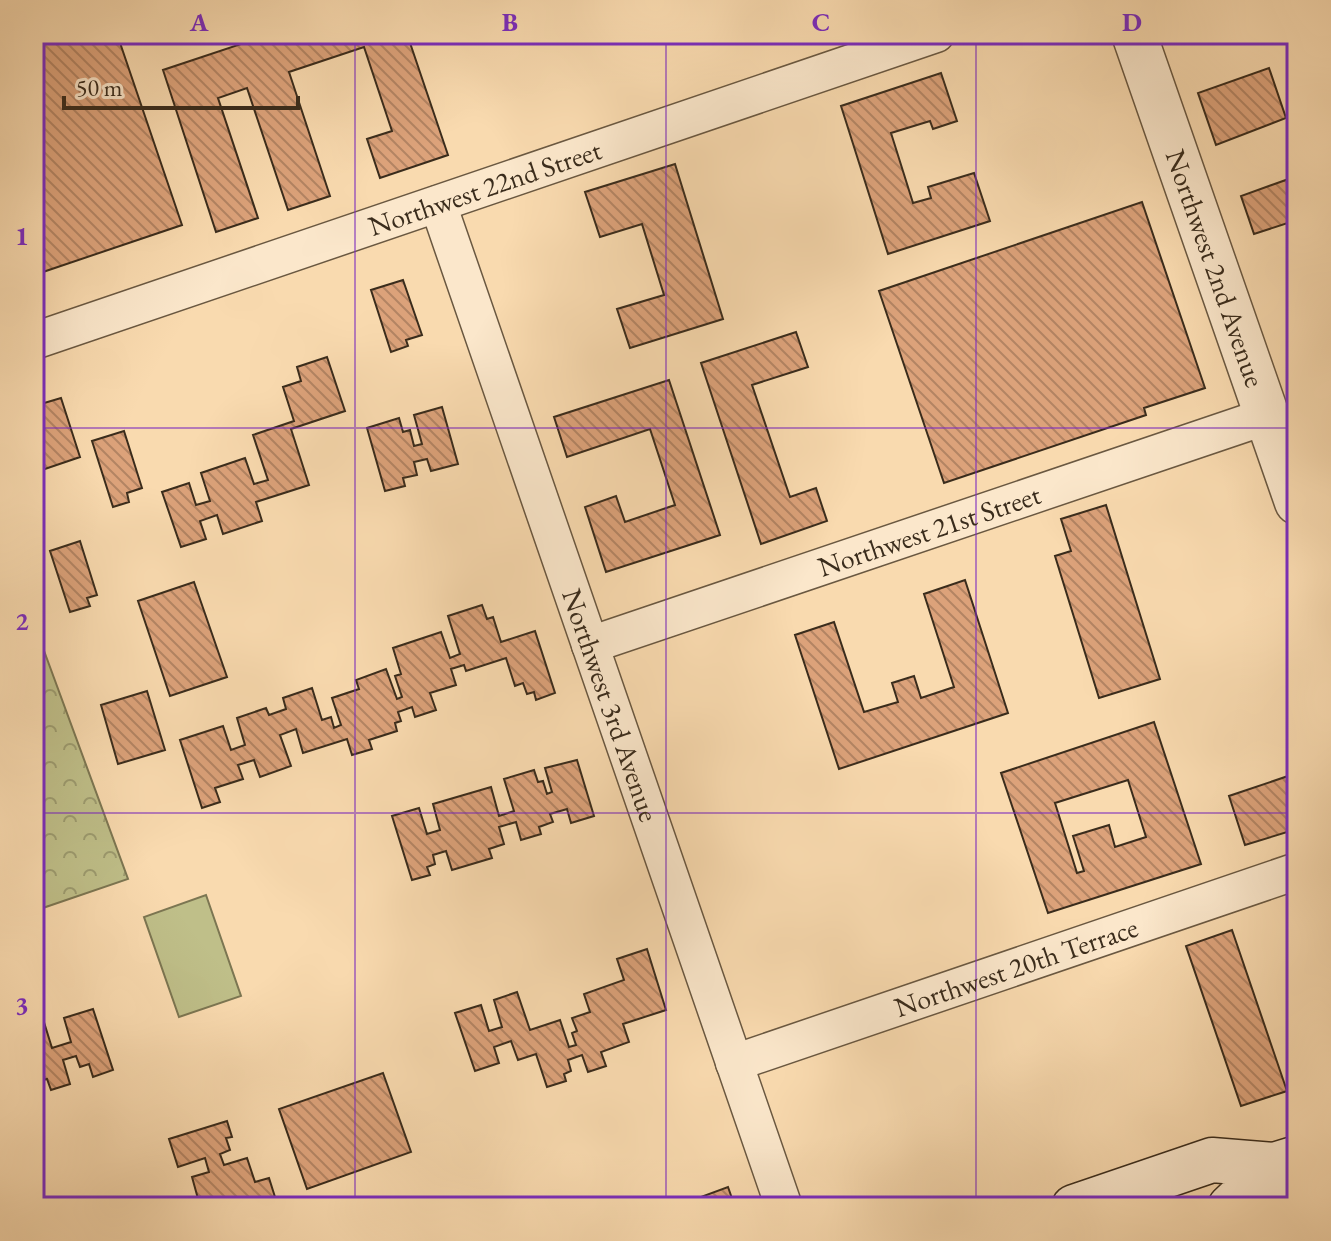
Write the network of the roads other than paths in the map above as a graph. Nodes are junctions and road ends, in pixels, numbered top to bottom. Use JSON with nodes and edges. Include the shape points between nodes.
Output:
{"nodes":[{"id":1,"x":936,"y":34,"type":"edge"},
{"id":2,"x":1134,"y":34,"type":"edge"},
{"id":3,"x":438,"y":204,"type":"junction"},
{"id":4,"x":34,"y":341,"type":"edge"},
{"id":5,"x":1267,"y":416,"type":"junction"},
{"id":6,"x":1294,"y":486,"type":"edge"},
{"id":7,"x":590,"y":645,"type":"junction"},
{"id":8,"x":1297,"y":871,"type":"edge"},
{"id":9,"x":734,"y":1063,"type":"junction"},
{"id":10,"x":1285,"y":1161,"type":"edge"},
{"id":11,"x":784,"y":1207,"type":"edge"},
{"id":12,"x":1074,"y":1207,"type":"edge"},
{"id":13,"x":1230,"y":1207,"type":"edge"},
{"id":14,"x":1288,"y":1207,"type":"edge"}],
"edges":[{"from":1,"to":3,"type":"street","name":"Northwest 22nd Street"},
{"from":2,"to":5,"type":"street","name":"Northwest 2nd Avenue"},
{"from":3,"to":4,"type":"street","name":"Northwest 22nd Street"},
{"from":3,"to":7,"type":"street","name":"Northwest 3rd Avenue"},
{"from":5,"to":6,"type":"street","name":"Northwest 2nd Avenue"},
{"from":5,"to":7,"type":"street","name":"Northwest 21st Street"},
{"from":7,"to":9,"type":"street","name":"Northwest 3rd Avenue"},
{"from":8,"to":9,"type":"street","name":"Northwest 20th Terrace"},
{"from":9,"to":11,"type":"street","name":"Northwest 3rd Avenue"},
{"from":10,"to":12,"type":"street","via":[[1212,1160]]},
{"from":10,"to":13,"type":"street"},
{"from":10,"to":14,"type":"street"}]}
